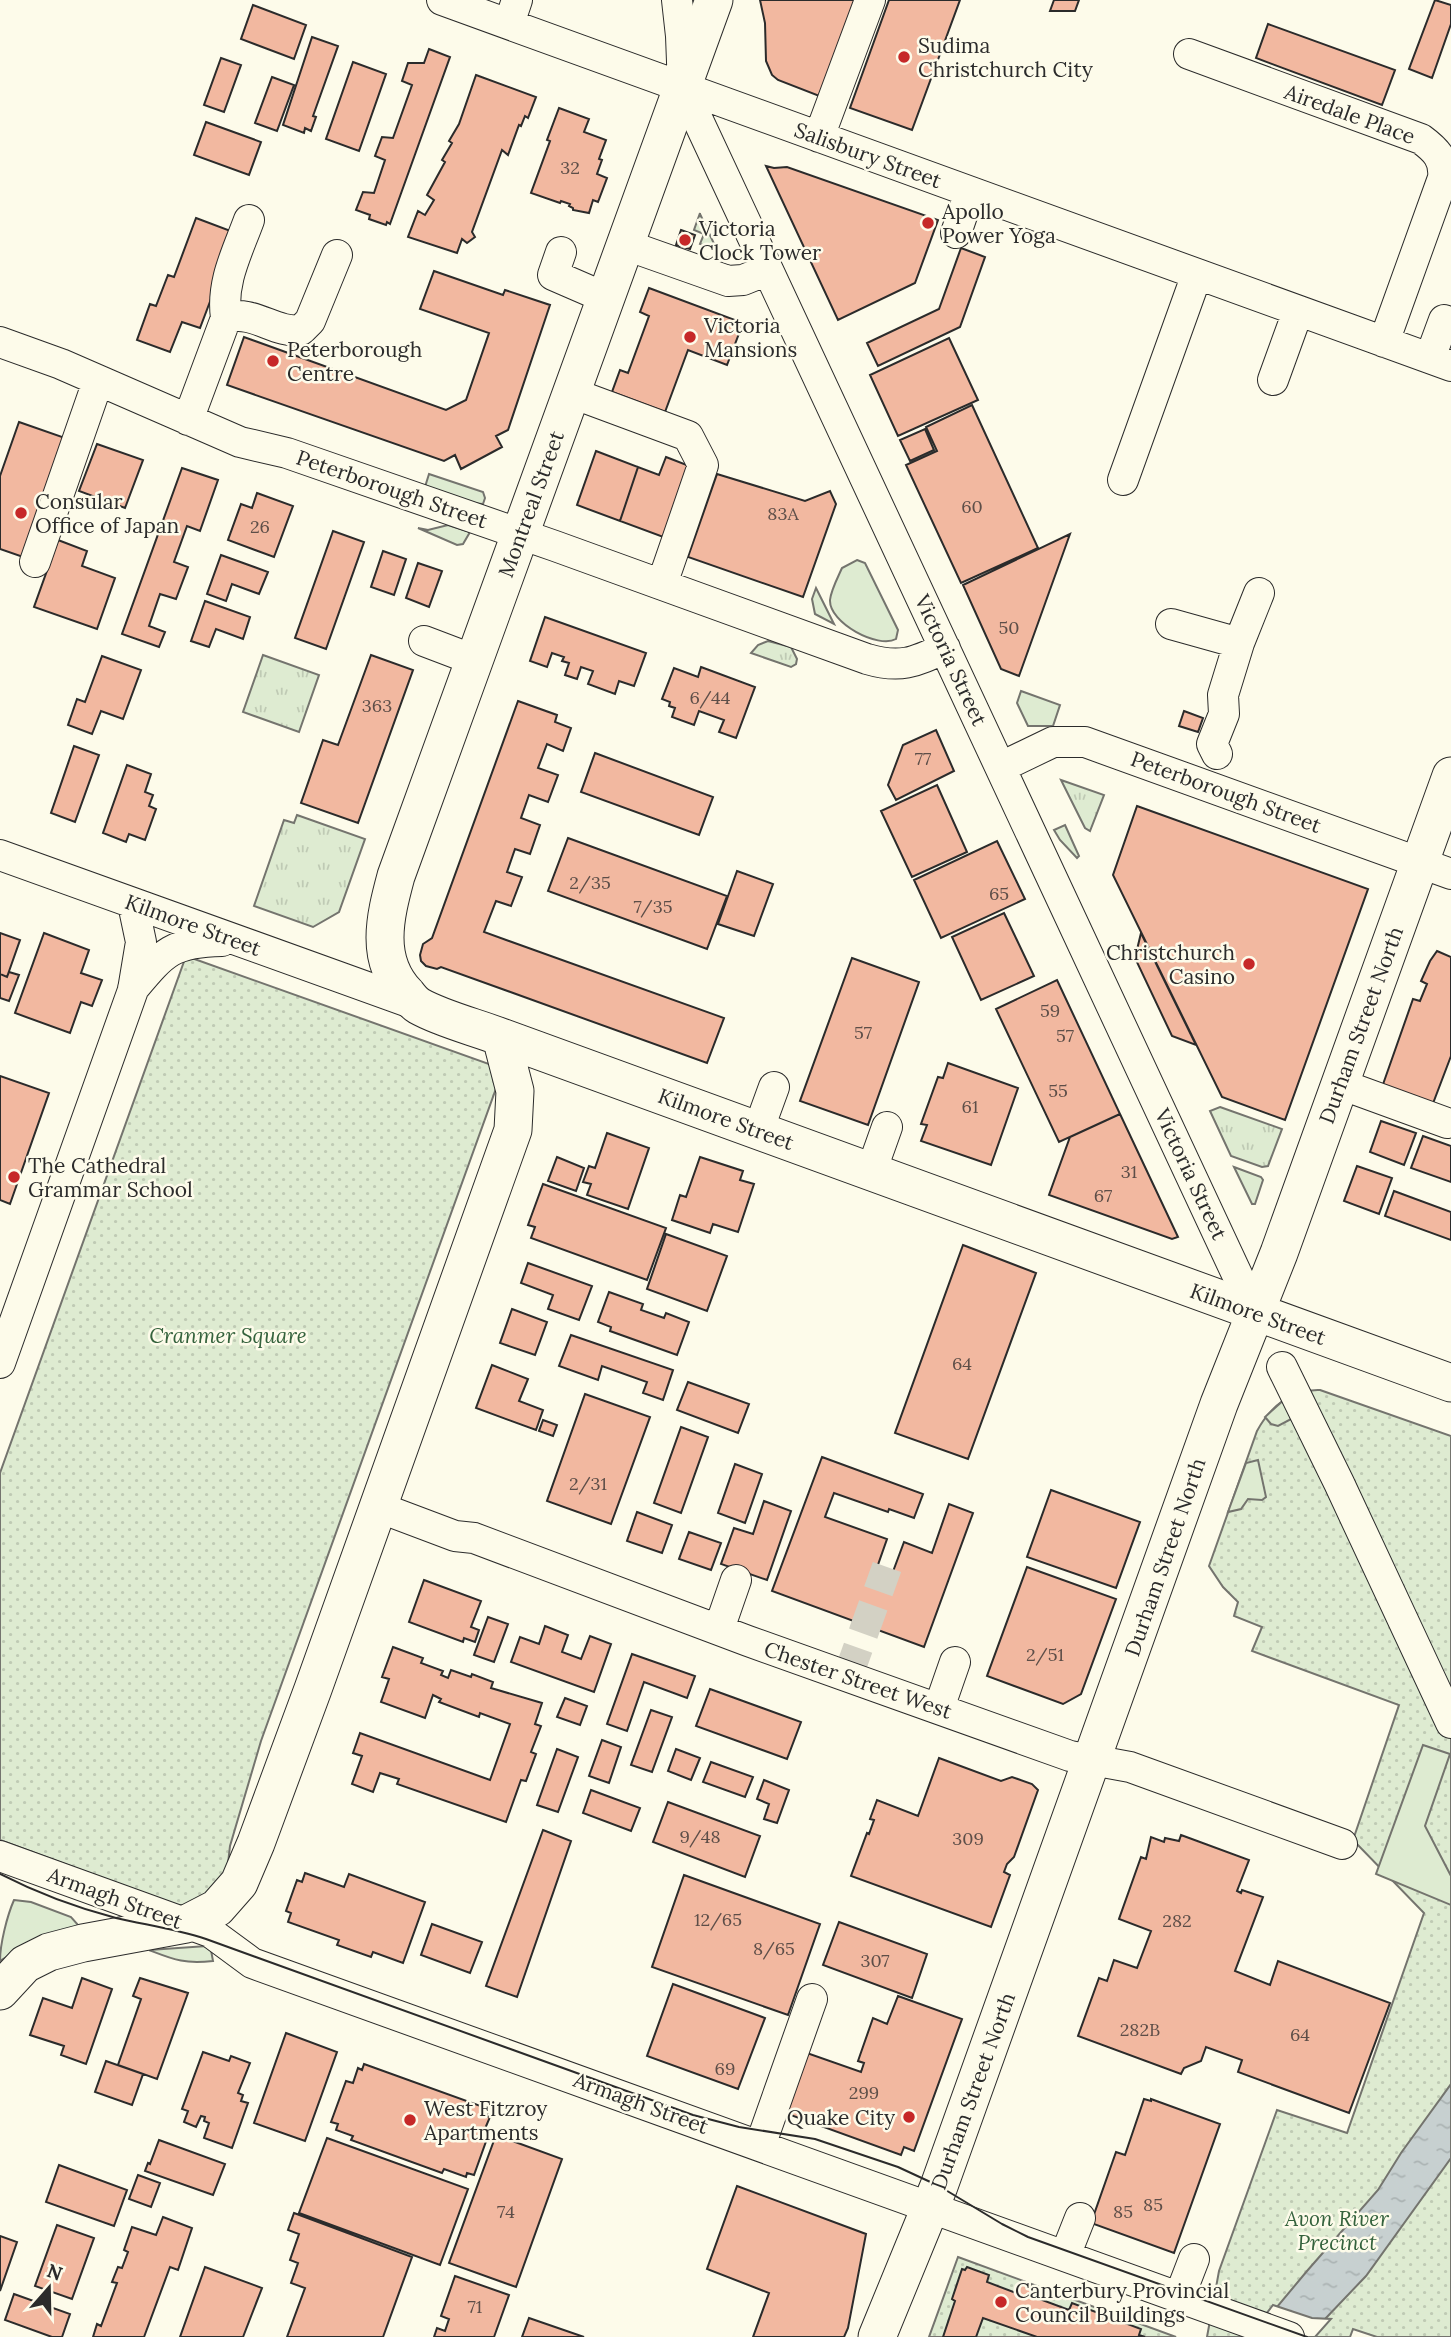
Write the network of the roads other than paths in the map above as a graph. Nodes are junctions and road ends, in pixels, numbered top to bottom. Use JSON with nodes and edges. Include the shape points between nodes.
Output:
{"nodes":[{"id":1,"x":442,"y":0,"type":"edge"},
{"id":2,"x":677,"y":0,"type":"edge"},
{"id":3,"x":714,"y":0,"type":"edge"},
{"id":4,"x":870,"y":0,"type":"edge"},
{"id":5,"x":513,"y":12,"type":"edge"},
{"id":6,"x":1189,"y":54,"type":"dead end"},
{"id":7,"x":683,"y":88,"type":"junction"},
{"id":8,"x":819,"y":137,"type":"junction"},
{"id":9,"x":970,"y":192,"type":"junction"},
{"id":10,"x":249,"y":220,"type":"dead end"},
{"id":11,"x":956,"y":233,"type":"dead end"},
{"id":12,"x":626,"y":245,"type":"junction"},
{"id":13,"x":561,"y":252,"type":"dead end"},
{"id":14,"x":337,"y":255,"type":"dead end"},
{"id":15,"x":768,"y":270,"type":"junction"},
{"id":16,"x":1197,"y":274,"type":"junction"},
{"id":17,"x":606,"y":298,"type":"junction"},
{"id":18,"x":1298,"y":311,"type":"junction"},
{"id":19,"x":226,"y":318,"type":"junction"},
{"id":20,"x":1444,"y":320,"type":"dead end"},
{"id":21,"x":0,"y":342,"type":"edge"},
{"id":22,"x":1384,"y":342,"type":"junction"},
{"id":23,"x":1440,"y":362,"type":"edge"},
{"id":24,"x":1273,"y":380,"type":"dead end"},
{"id":25,"x":98,"y":381,"type":"junction"},
{"id":26,"x":572,"y":393,"type":"junction"},
{"id":27,"x":188,"y":420,"type":"junction"},
{"id":28,"x":1123,"y":480,"type":"dead end"},
{"id":29,"x":520,"y":534,"type":"junction"},
{"id":30,"x":35,"y":562,"type":"dead end"},
{"id":31,"x":662,"y":584,"type":"junction"},
{"id":32,"x":1259,"y":593,"type":"dead end"},
{"id":33,"x":1171,"y":624,"type":"dead end"},
{"id":34,"x":424,"y":641,"type":"dead end"},
{"id":35,"x":1239,"y":643,"type":"junction"},
{"id":36,"x":945,"y":648,"type":"junction"},
{"id":37,"x":474,"y":660,"type":"junction"},
{"id":38,"x":1001,"y":767,"type":"junction"},
{"id":39,"x":1451,"y":776,"type":"edge"},
{"id":40,"x":1205,"y":785,"type":"junction"},
{"id":41,"x":0,"y":855,"type":"edge"},
{"id":42,"x":1435,"y":868,"type":"edge"},
{"id":43,"x":133,"y":904,"type":"junction"},
{"id":44,"x":237,"y":941,"type":"junction"},
{"id":45,"x":133,"y":990,"type":"junction"},
{"id":46,"x":417,"y":1005,"type":"junction"},
{"id":47,"x":501,"y":1037,"type":"junction"},
{"id":48,"x":1340,"y":1084,"type":"junction"},
{"id":49,"x":774,"y":1087,"type":"dead end"},
{"id":50,"x":1447,"y":1123,"type":"dead end"},
{"id":51,"x":887,"y":1127,"type":"dead end"},
{"id":52,"x":758,"y":1131,"type":"junction"},
{"id":53,"x":871,"y":1172,"type":"junction"},
{"id":54,"x":1255,"y":1313,"type":"junction"},
{"id":55,"x":0,"y":1363,"type":"edge"},
{"id":56,"x":1282,"y":1367,"type":"dead end"},
{"id":57,"x":1451,"y":1383,"type":"edge"},
{"id":58,"x":378,"y":1507,"type":"junction"},
{"id":59,"x":736,"y":1580,"type":"dead end"},
{"id":60,"x":719,"y":1629,"type":"junction"},
{"id":61,"x":955,"y":1662,"type":"dead end"},
{"id":62,"x":939,"y":1708,"type":"junction"},
{"id":63,"x":1451,"y":1723,"type":"edge"},
{"id":64,"x":1092,"y":1761,"type":"junction"},
{"id":65,"x":1342,"y":1844,"type":"dead end"},
{"id":66,"x":0,"y":1856,"type":"edge"},
{"id":67,"x":186,"y":1924,"type":"junction"},
{"id":68,"x":0,"y":1991,"type":"edge"},
{"id":69,"x":813,"y":1998,"type":"dead end"},
{"id":70,"x":760,"y":2146,"type":"junction"},
{"id":71,"x":931,"y":2208,"type":"junction"},
{"id":72,"x":1080,"y":2218,"type":"dead end"},
{"id":73,"x":1065,"y":2256,"type":"junction"},
{"id":74,"x":1194,"y":2259,"type":"dead end"},
{"id":75,"x":1180,"y":2298,"type":"junction"},
{"id":76,"x":877,"y":2337,"type":"edge"},
{"id":77,"x":1289,"y":2337,"type":"edge"}],
"edges":[{"from":1,"to":5,"type":"street","name":"Salisbury Street"},
{"from":2,"to":7,"type":"street","name":"Victoria Street"},
{"from":3,"to":7,"type":"main road","name":"Montreal Street"},
{"from":4,"to":8,"type":"street"},
{"from":5,"to":7,"type":"street","name":"Salisbury Street"},
{"from":6,"to":22,"type":"street","name":"Airedale Place","via":[[1421,139],[1434,148],[1444,168],[1443,178]]},
{"from":7,"to":8,"type":"street","name":"Salisbury Street"},
{"from":7,"to":12,"type":"main road","name":"Montreal Street"},
{"from":7,"to":15,"type":"street","name":"Victoria Street"},
{"from":8,"to":9,"type":"street","name":"Salisbury Street"},
{"from":9,"to":11,"type":"street"},
{"from":9,"to":16,"type":"street","name":"Salisbury Street"},
{"from":10,"to":19,"type":"street","via":[[225,286]]},
{"from":12,"to":15,"type":"street","via":[[728,281]]},
{"from":12,"to":17,"type":"main road","name":"Montreal Street"},
{"from":13,"to":17,"type":"street","via":[[553,275]]},
{"from":14,"to":19,"type":"street","via":[[310,321],[301,330],[285,330],[245,317]]},
{"from":15,"to":36,"type":"street","name":"Victoria Street"},
{"from":16,"to":18,"type":"street","name":"Salisbury Street"},
{"from":16,"to":28,"type":"street"},
{"from":17,"to":26,"type":"main road","name":"Montreal Street"},
{"from":18,"to":22,"type":"street","name":"Salisbury Street"},
{"from":18,"to":24,"type":"street"},
{"from":19,"to":27,"type":"street"},
{"from":20,"to":23,"type":"street"},
{"from":21,"to":25,"type":"street","name":"Peterborough Street"},
{"from":22,"to":23,"type":"street","name":"Salisbury Street"},
{"from":25,"to":27,"type":"street","name":"Peterborough Street"},
{"from":25,"to":30,"type":"street"},
{"from":26,"to":29,"type":"main road","name":"Montreal Street"},
{"from":26,"to":31,"type":"street","via":[[688,436],[703,464]]},
{"from":27,"to":29,"type":"street","name":"Peterborough Street","via":[[240,442],[287,453]]},
{"from":29,"to":31,"type":"street","name":"Peterborough Street"},
{"from":29,"to":37,"type":"main road","name":"Montreal Street"},
{"from":31,"to":36,"type":"street","name":"Peterborough Street","via":[[878,662],[905,665]]},
{"from":32,"to":35,"type":"street"},
{"from":33,"to":35,"type":"street"},
{"from":34,"to":37,"type":"street"},
{"from":35,"to":40,"type":"street","via":[[1223,695],[1224,714],[1212,744],[1217,754]]},
{"from":36,"to":38,"type":"street","name":"Victoria Street"},
{"from":37,"to":46,"type":"main road","name":"Montreal Street","via":[[396,876],[384,932],[390,972]]},
{"from":38,"to":40,"type":"street","name":"Peterborough Street","via":[[1054,742],[1085,742]]},
{"from":38,"to":54,"type":"street","name":"Victoria Street"},
{"from":39,"to":42,"type":"main road","name":"Durham Street North"},
{"from":40,"to":42,"type":"street","name":"Peterborough Street"},
{"from":41,"to":43,"type":"street","name":"Kilmore Street"},
{"from":42,"to":48,"type":"main road","name":"Durham Street North"},
{"from":43,"to":44,"type":"street","name":"Kilmore Street"},
{"from":43,"to":45,"type":"street","via":[[141,942]]},
{"from":44,"to":45,"type":"street","via":[[183,944],[153,965]]},
{"from":44,"to":46,"type":"street","name":"Kilmore Street"},
{"from":45,"to":55,"type":"street"},
{"from":46,"to":47,"type":"main road","name":"Kilmore Street"},
{"from":47,"to":52,"type":"main road","name":"Kilmore Street"},
{"from":47,"to":58,"type":"main road","via":[[515,1091],[513,1130]]},
{"from":48,"to":50,"type":"street"},
{"from":48,"to":54,"type":"main road","name":"Durham Street North"},
{"from":49,"to":52,"type":"street"},
{"from":51,"to":53,"type":"street"},
{"from":52,"to":53,"type":"main road","name":"Kilmore Street"},
{"from":53,"to":54,"type":"main road","name":"Kilmore Street"},
{"from":54,"to":57,"type":"main road","name":"Kilmore Street"},
{"from":54,"to":64,"type":"main road","name":"Durham Street North"},
{"from":56,"to":63,"type":"street"},
{"from":58,"to":60,"type":"street","name":"Chester Street West"},
{"from":58,"to":67,"type":"main road","via":[[246,1870],[224,1902]]},
{"from":59,"to":60,"type":"street"},
{"from":60,"to":62,"type":"street","name":"Chester Street West"},
{"from":61,"to":62,"type":"street"},
{"from":62,"to":64,"type":"street","name":"Chester Street West"},
{"from":64,"to":65,"type":"street","name":"Chester Street West","via":[[1130,1767]]},
{"from":64,"to":71,"type":"main road","name":"Durham Street North"},
{"from":66,"to":67,"type":"street","name":"Armagh Street"},
{"from":67,"to":68,"type":"main road","via":[[49,1952],[25,1965]]},
{"from":67,"to":70,"type":"street","name":"Armagh Street","via":[[218,1936],[252,1963]]},
{"from":69,"to":70,"type":"street"},
{"from":70,"to":71,"type":"street","name":"Armagh Street"},
{"from":71,"to":73,"type":"street","name":"Armagh Street"},
{"from":71,"to":76,"type":"main road","name":"Durham Street North"},
{"from":72,"to":73,"type":"street"},
{"from":73,"to":75,"type":"street","name":"Armagh Street"},
{"from":74,"to":75,"type":"street"},
{"from":75,"to":77,"type":"street","name":"Armagh Street"}]}
